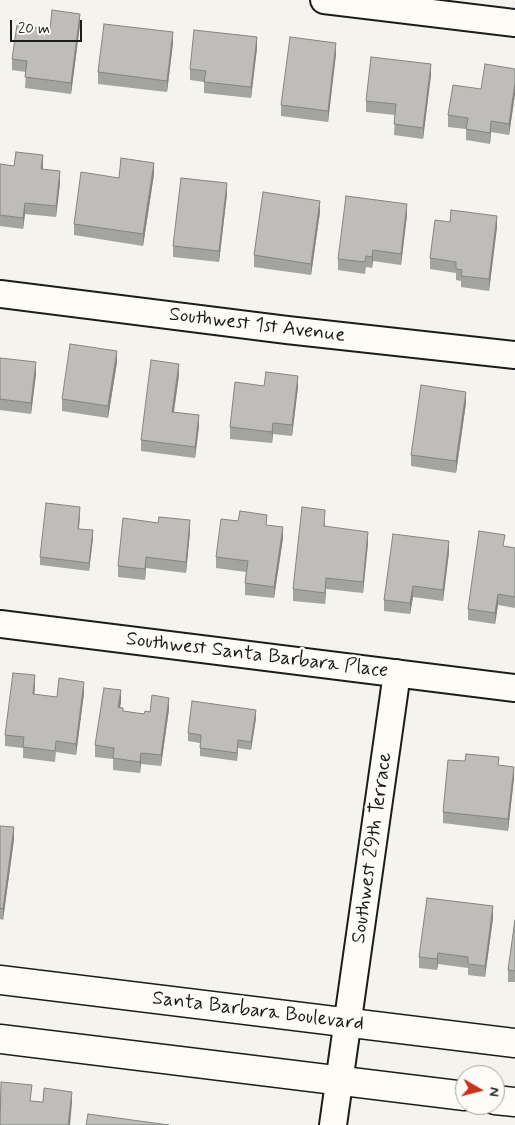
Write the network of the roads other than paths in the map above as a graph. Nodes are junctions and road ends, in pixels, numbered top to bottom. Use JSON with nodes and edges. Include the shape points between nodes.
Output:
{"nodes":[{"id":1,"x":324,"y":0,"type":"edge"},
{"id":2,"x":515,"y":22,"type":"edge"},
{"id":3,"x":0,"y":294,"type":"edge"},
{"id":4,"x":515,"y":355,"type":"edge"},
{"id":5,"x":0,"y":624,"type":"edge"},
{"id":6,"x":397,"y":674,"type":"junction"},
{"id":7,"x":515,"y":688,"type":"edge"},
{"id":8,"x":0,"y":980,"type":"edge"},
{"id":9,"x":348,"y":1023,"type":"junction"},
{"id":10,"x":0,"y":1039,"type":"edge"},
{"id":11,"x":515,"y":1043,"type":"edge"},
{"id":12,"x":340,"y":1081,"type":"junction"},
{"id":13,"x":455,"y":1095,"type":"edge"},
{"id":14,"x":334,"y":1125,"type":"edge"}],
"edges":[{"from":1,"to":2,"type":"street"},
{"from":3,"to":4,"type":"street","name":"Southwest 1st Avenue"},
{"from":5,"to":6,"type":"street","name":"Southwest Santa Barbara Place"},
{"from":6,"to":7,"type":"street","name":"Southwest Santa Barbara Place"},
{"from":6,"to":9,"type":"street","name":"Southwest 29th Terrace"},
{"from":8,"to":9,"type":"main road","name":"Santa Barbara Boulevard"},
{"from":9,"to":11,"type":"main road","name":"Santa Barbara Boulevard"},
{"from":9,"to":12,"type":"street","name":"Southwest 29th Terrace"},
{"from":10,"to":12,"type":"main road"},
{"from":12,"to":13,"type":"main road"},
{"from":12,"to":14,"type":"street","name":"Southwest 29th Terrace"}]}
